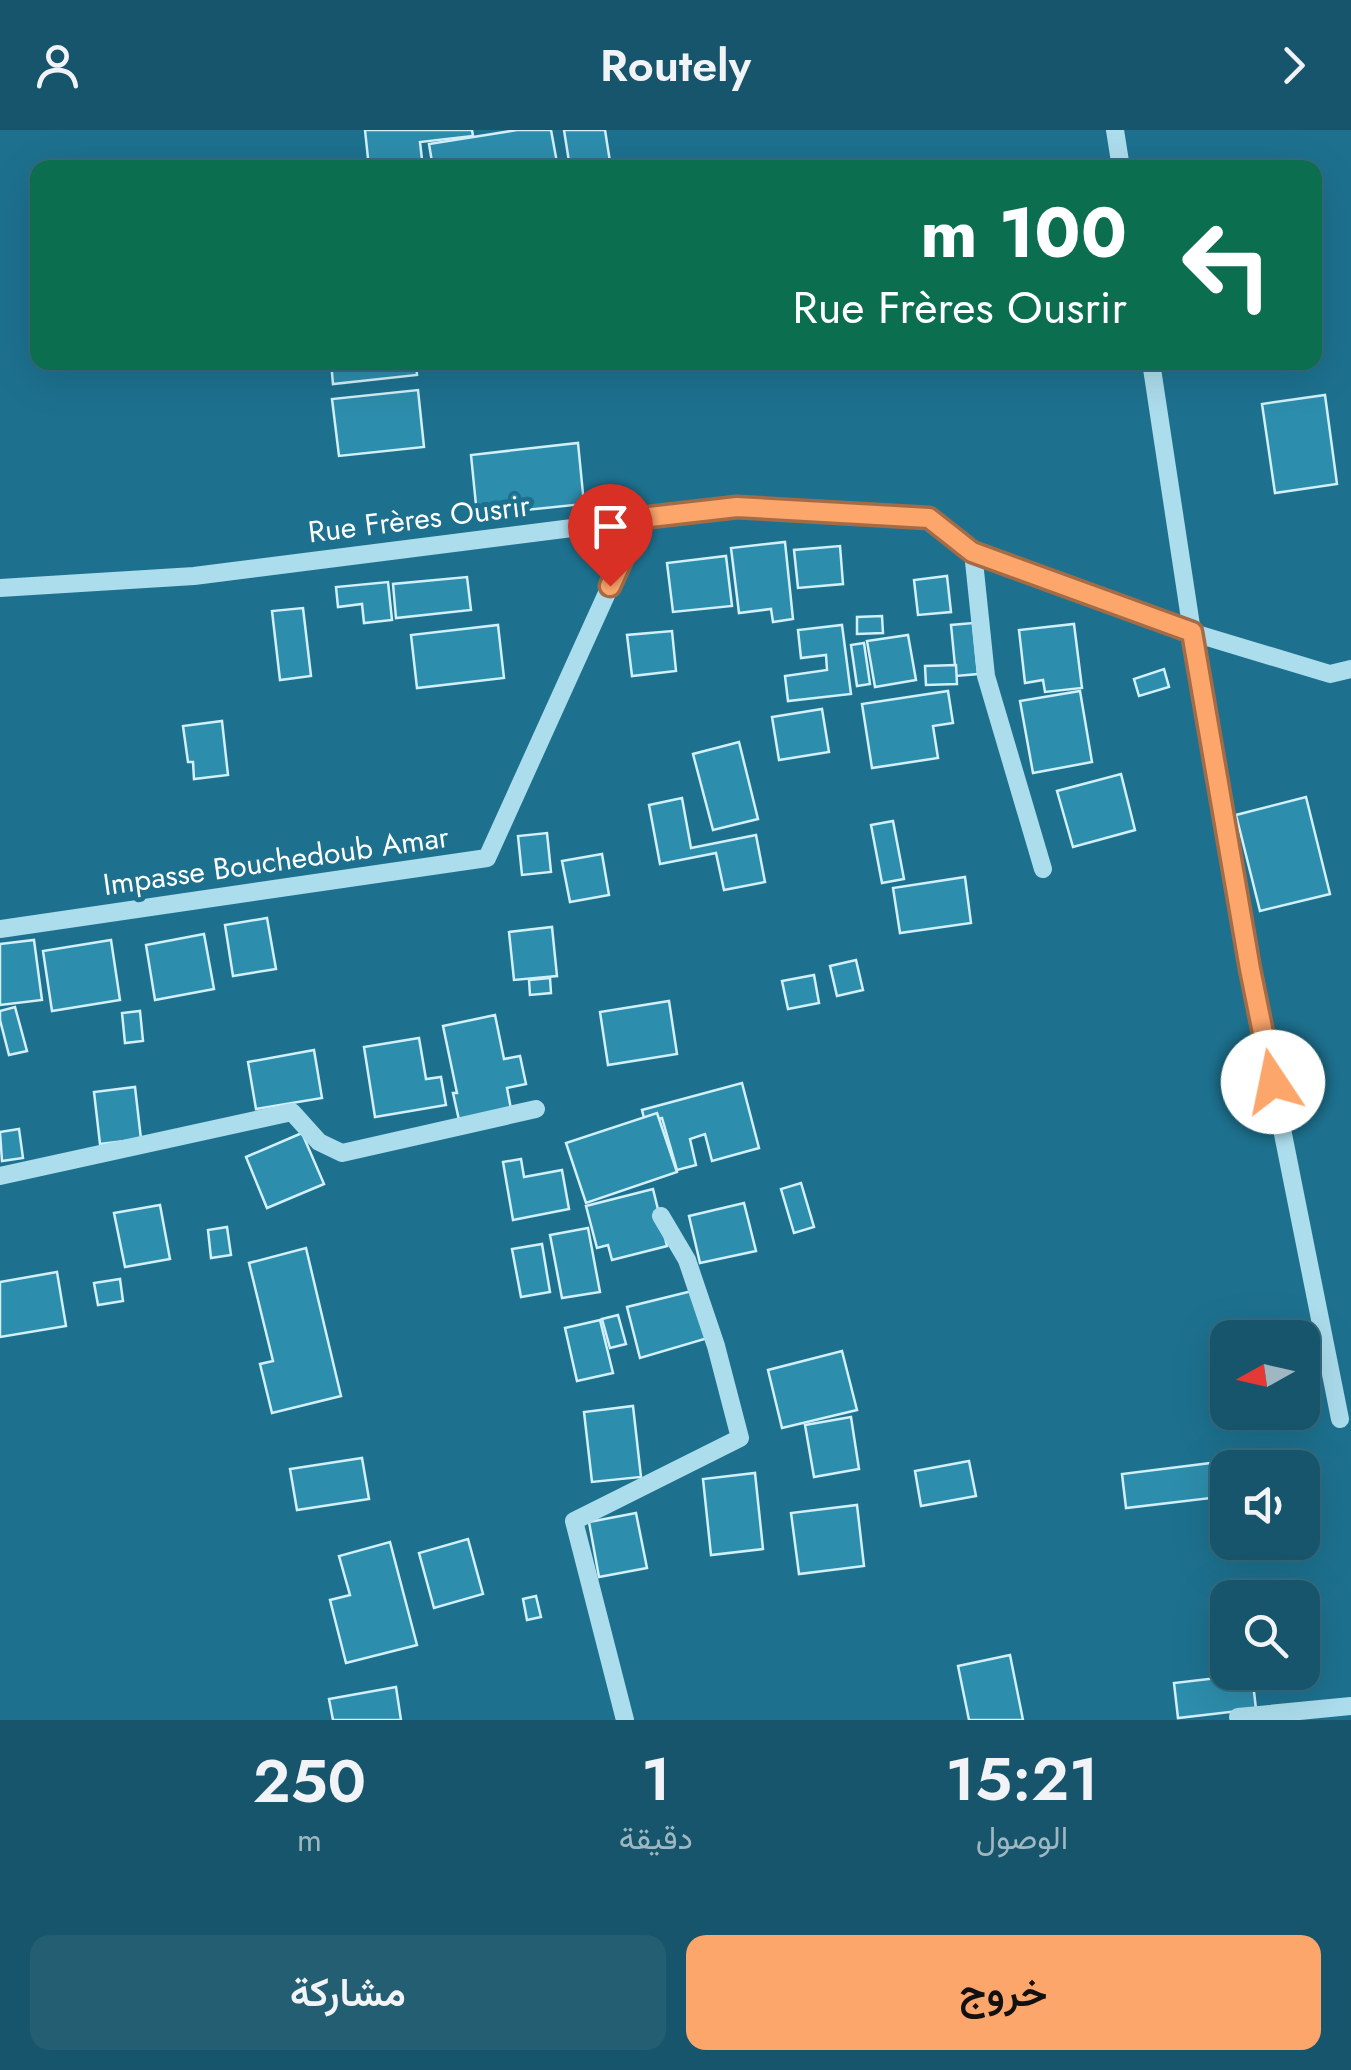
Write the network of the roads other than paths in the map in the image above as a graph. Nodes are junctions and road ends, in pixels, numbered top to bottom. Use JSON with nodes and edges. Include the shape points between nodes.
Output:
{"nodes":[{"id":1,"x":1115,"y":130,"type":"edge"},
{"id":2,"x":1120,"y":160,"type":"edge"},
{"id":3,"x":1152,"y":370,"type":"edge"},
{"id":4,"x":641,"y":518,"type":"junction"},
{"id":5,"x":972,"y":552,"type":"junction"},
{"id":6,"x":0,"y":588,"type":"edge"},
{"id":7,"x":1192,"y":632,"type":"junction"},
{"id":8,"x":1351,"y":669,"type":"edge"},
{"id":9,"x":1043,"y":870,"type":"dead end"},
{"id":10,"x":0,"y":929,"type":"edge"},
{"id":11,"x":536,"y":1109,"type":"dead end"},
{"id":12,"x":0,"y":1176,"type":"edge"},
{"id":13,"x":660,"y":1216,"type":"dead end"},
{"id":14,"x":1340,"y":1419,"type":"dead end"},
{"id":15,"x":1351,"y":1706,"type":"edge"},
{"id":16,"x":1238,"y":1717,"type":"dead end"},
{"id":17,"x":625,"y":1720,"type":"edge"}],
"edges":[{"from":1,"to":2,"type":"street"},
{"from":3,"to":7,"type":"street"},
{"from":4,"to":5,"type":"street","name":"Rue Frères Ousrir","via":[[737,507],[929,518]]},
{"from":4,"to":6,"type":"street","name":"Rue Frères Ousrir","via":[[194,576]]},
{"from":4,"to":10,"type":"street","name":"Impasse Bouchedoub Amar","via":[[487,858]]},
{"from":5,"to":7,"type":"street","name":"Rue Frères Ousrir"},
{"from":5,"to":9,"type":"street","via":[[986,676]]},
{"from":7,"to":8,"type":"street","name":"Rue Frères Ousrir","via":[[1330,674]]},
{"from":7,"to":14,"type":"street","via":[[1250,969]]},
{"from":11,"to":12,"type":"street","via":[[342,1153],[319,1142],[292,1112]]},
{"from":13,"to":17,"type":"street","via":[[688,1260],[740,1438],[574,1521]]},
{"from":15,"to":16,"type":"street"}]}
